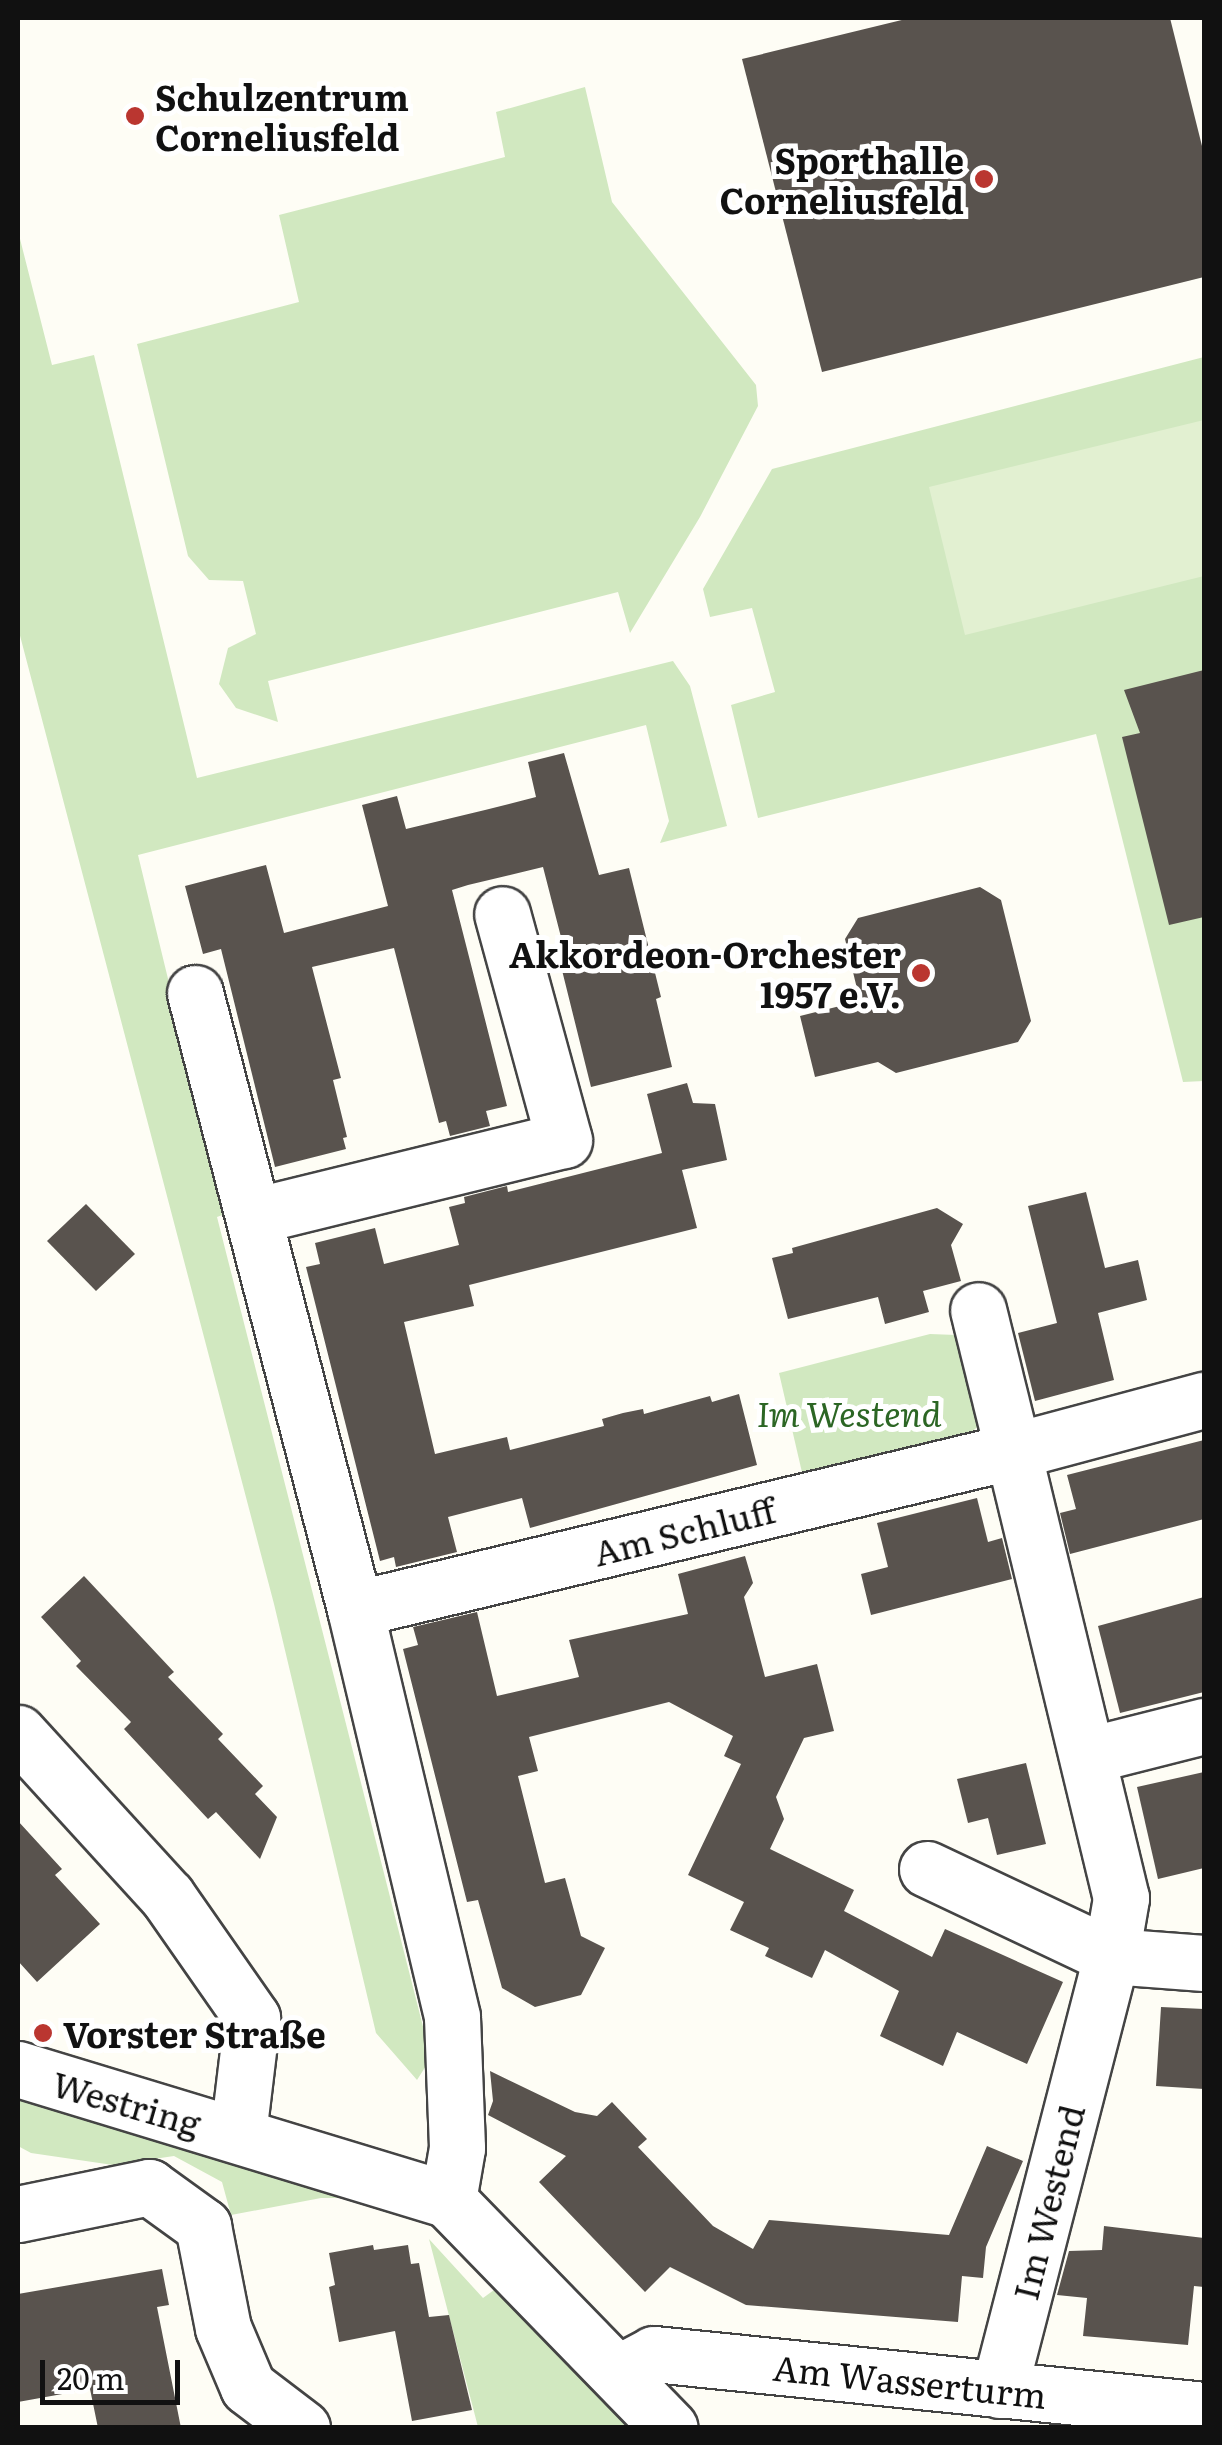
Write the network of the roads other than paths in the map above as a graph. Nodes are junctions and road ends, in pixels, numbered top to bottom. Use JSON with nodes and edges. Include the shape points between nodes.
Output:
{"nodes":[{"id":1,"x":502,"y":914,"type":"dead end"},
{"id":2,"x":195,"y":993,"type":"dead end"},
{"id":3,"x":254,"y":1216,"type":"junction"},
{"id":4,"x":978,"y":1310,"type":"dead end"},
{"id":5,"x":1204,"y":1400,"type":"edge"},
{"id":6,"x":1012,"y":1451,"type":"junction"},
{"id":7,"x":355,"y":1609,"type":"junction"},
{"id":8,"x":1204,"y":1726,"type":"edge"},
{"id":9,"x":18,"y":1733,"type":"edge"},
{"id":10,"x":1089,"y":1755,"type":"junction"},
{"id":11,"x":927,"y":1869,"type":"dead end"},
{"id":12,"x":1110,"y":1956,"type":"junction"},
{"id":13,"x":1204,"y":1963,"type":"edge"},
{"id":14,"x":18,"y":2070,"type":"edge"},
{"id":15,"x":238,"y":2133,"type":"junction"},
{"id":16,"x":448,"y":2200,"type":"junction"},
{"id":17,"x":18,"y":2214,"type":"edge"},
{"id":18,"x":620,"y":2372,"type":"junction"},
{"id":19,"x":999,"y":2390,"type":"junction"},
{"id":20,"x":1204,"y":2410,"type":"edge"},
{"id":21,"x":302,"y":2428,"type":"edge"},
{"id":22,"x":670,"y":2428,"type":"edge"}],
"edges":[{"from":1,"to":3,"type":"street","via":[[564,1140]]},
{"from":2,"to":3,"type":"street"},
{"from":3,"to":7,"type":"street"},
{"from":4,"to":6,"type":"street","name":"Im Westend"},
{"from":5,"to":6,"type":"street"},
{"from":6,"to":7,"type":"street","name":"Am Schluff"},
{"from":6,"to":10,"type":"street","name":"Im Westend"},
{"from":7,"to":16,"type":"street","via":[[452,2018],[457,2148]]},
{"from":8,"to":10,"type":"street"},
{"from":9,"to":15,"type":"street","via":[[167,1896],[252,2018]]},
{"from":10,"to":12,"type":"street","name":"Im Westend","via":[[1121,1898]]},
{"from":11,"to":12,"type":"street"},
{"from":12,"to":13,"type":"street"},
{"from":12,"to":19,"type":"street","name":"Im Westend"},
{"from":14,"to":15,"type":"street","name":"Westring"},
{"from":15,"to":16,"type":"street"},
{"from":16,"to":18,"type":"street"},
{"from":17,"to":21,"type":"street","via":[[149,2187],[203,2226],[223,2328],[248,2387]]},
{"from":18,"to":19,"type":"street","name":"Am Wasserturm","via":[[654,2354]]},
{"from":18,"to":22,"type":"street"},
{"from":19,"to":20,"type":"street","name":"Am Wasserturm"}]}
